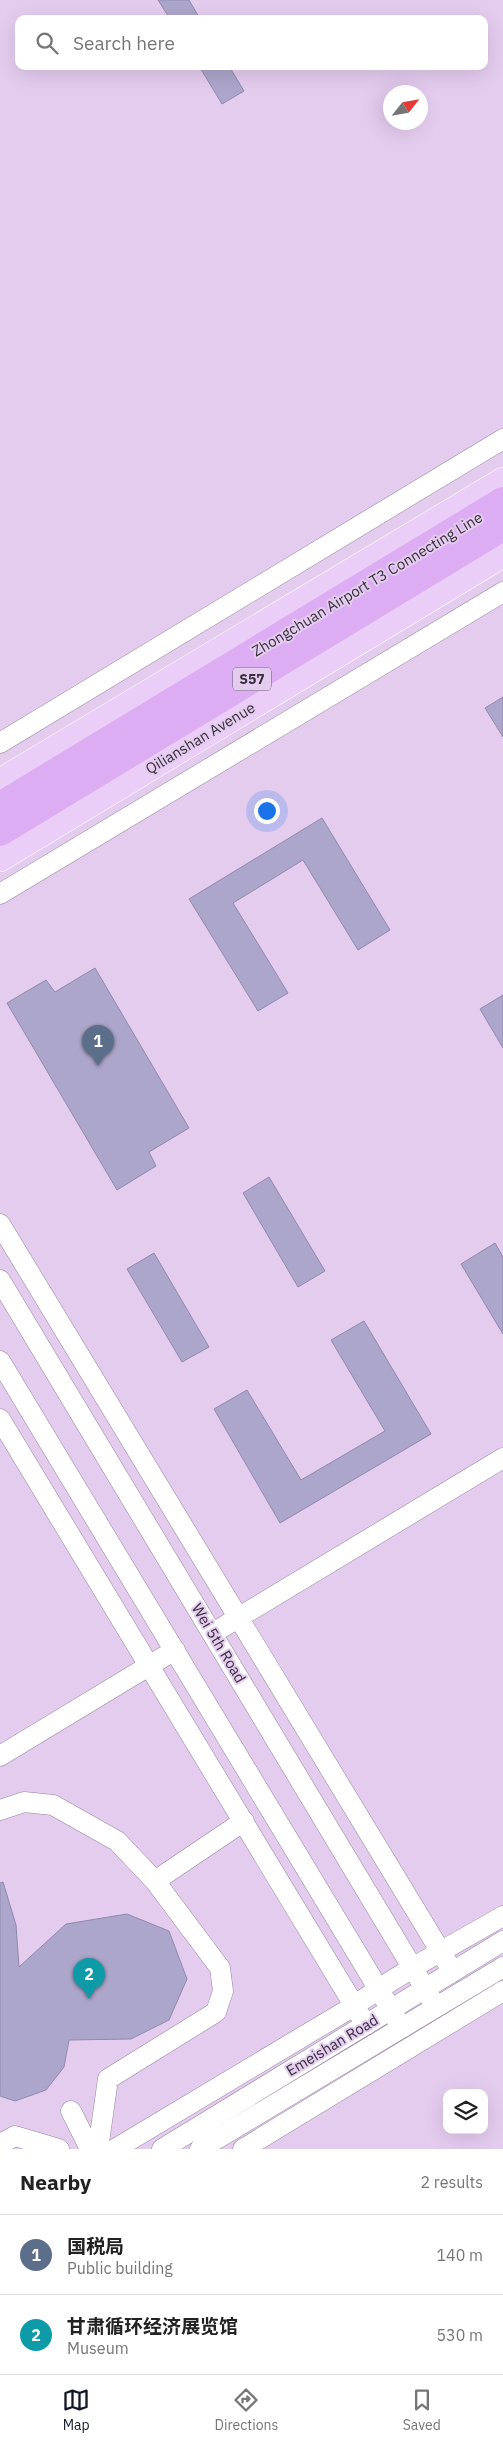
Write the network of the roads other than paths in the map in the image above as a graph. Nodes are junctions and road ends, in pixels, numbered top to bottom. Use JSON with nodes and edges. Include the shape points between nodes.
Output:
{"nodes":[{"id":1,"x":503,"y":439,"type":"edge"},
{"id":2,"x":503,"y":480,"type":"edge"},
{"id":3,"x":503,"y":501,"type":"edge"},
{"id":4,"x":503,"y":527,"type":"edge"},
{"id":5,"x":503,"y":555,"type":"edge"},
{"id":6,"x":503,"y":592,"type":"edge"},
{"id":7,"x":0,"y":744,"type":"edge"},
{"id":8,"x":0,"y":781,"type":"edge"},
{"id":9,"x":0,"y":806,"type":"edge"},
{"id":10,"x":0,"y":832,"type":"edge"},
{"id":11,"x":0,"y":859,"type":"edge"},
{"id":12,"x":0,"y":894,"type":"edge"},
{"id":13,"x":0,"y":1224,"type":"edge"},
{"id":14,"x":0,"y":1280,"type":"edge"},
{"id":15,"x":0,"y":1361,"type":"edge"},
{"id":16,"x":0,"y":1418,"type":"edge"},
{"id":17,"x":503,"y":1458,"type":"edge"},
{"id":18,"x":238,"y":1618,"type":"junction"},
{"id":19,"x":214,"y":1633,"type":"junction"},
{"id":20,"x":175,"y":1650,"type":"junction"},
{"id":21,"x":150,"y":1666,"type":"junction"},
{"id":22,"x":0,"y":1756,"type":"edge"},
{"id":23,"x":0,"y":1810,"type":"edge"},
{"id":24,"x":244,"y":1821,"type":"junction"},
{"id":25,"x":155,"y":1882,"type":"junction"},
{"id":26,"x":503,"y":1916,"type":"edge"},
{"id":27,"x":503,"y":1941,"type":"edge"},
{"id":28,"x":439,"y":1952,"type":"junction"},
{"id":29,"x":414,"y":1967,"type":"junction"},
{"id":30,"x":503,"y":1967,"type":"edge"},
{"id":31,"x":453,"y":1972,"type":"junction"},
{"id":32,"x":426,"y":1988,"type":"junction"},
{"id":33,"x":378,"y":1989,"type":"junction"},
{"id":34,"x":503,"y":1991,"type":"edge"},
{"id":35,"x":354,"y":2006,"type":"junction"},
{"id":36,"x":436,"y":2007,"type":"junction"},
{"id":37,"x":392,"y":2009,"type":"junction"},
{"id":38,"x":366,"y":2025,"type":"junction"},
{"id":39,"x":402,"y":2028,"type":"junction"},
{"id":40,"x":71,"y":2111,"type":"dead end"},
{"id":41,"x":0,"y":2144,"type":"edge"},
{"id":42,"x":59,"y":2149,"type":"edge"},
{"id":43,"x":90,"y":2149,"type":"edge"},
{"id":44,"x":98,"y":2149,"type":"edge"},
{"id":45,"x":115,"y":2149,"type":"edge"},
{"id":46,"x":162,"y":2149,"type":"edge"},
{"id":47,"x":200,"y":2149,"type":"edge"},
{"id":48,"x":243,"y":2149,"type":"edge"}],
"edges":[{"from":1,"to":7,"type":"street"},
{"from":2,"to":8,"type":"main road"},
{"from":3,"to":9,"type":"highway","name":"Zhongchuan Airport T3 Connecting Line","number":"S57"},
{"from":4,"to":10,"type":"highway","name":"Zhongchuan Airport T3 Connecting Line","number":"S57"},
{"from":5,"to":11,"type":"main road","name":"Qilianshan Avenue"},
{"from":6,"to":12,"type":"street"},
{"from":13,"to":18,"type":"street"},
{"from":14,"to":19,"type":"street","name":"Wei 5th Road"},
{"from":15,"to":20,"type":"street"},
{"from":16,"to":21,"type":"street"},
{"from":17,"to":18,"type":"street"},
{"from":18,"to":19,"type":"street"},
{"from":18,"to":28,"type":"street"},
{"from":19,"to":29,"type":"street","name":"Wei 5th Road"},
{"from":20,"to":21,"type":"street"},
{"from":20,"to":33,"type":"street"},
{"from":21,"to":22,"type":"street"},
{"from":21,"to":24,"type":"street"},
{"from":23,"to":25,"type":"street","via":[[24,1802],[53,1805],[117,1841]]},
{"from":24,"to":25,"type":"street"},
{"from":24,"to":35,"type":"street"},
{"from":25,"to":44,"type":"street","via":[[220,1968],[223,1991],[216,2012],[108,2079]]},
{"from":26,"to":28,"type":"street"},
{"from":27,"to":31,"type":"street","name":"Emeishan Road"},
{"from":28,"to":29,"type":"street"},
{"from":28,"to":31,"type":"street"},
{"from":29,"to":32,"type":"street","name":"Wei 5th Road"},
{"from":29,"to":33,"type":"street"},
{"from":30,"to":36,"type":"street","name":"Emeishan Road"},
{"from":31,"to":32,"type":"street","name":"Emeishan Road"},
{"from":32,"to":36,"type":"street","name":"Wei 5th Road"},
{"from":32,"to":37,"type":"street","name":"Emeishan Road"},
{"from":33,"to":35,"type":"street"},
{"from":33,"to":37,"type":"street"},
{"from":34,"to":48,"type":"street"},
{"from":35,"to":38,"type":"street"},
{"from":35,"to":45,"type":"street"},
{"from":36,"to":39,"type":"street","name":"Emeishan Road"},
{"from":37,"to":38,"type":"street","name":"Emeishan Road"},
{"from":37,"to":39,"type":"street"},
{"from":38,"to":46,"type":"street","name":"Emeishan Road"},
{"from":39,"to":47,"type":"street","name":"Emeishan Road"},
{"from":40,"to":43,"type":"street"},
{"from":41,"to":42,"type":"street","via":[[15,2136]]}]}
